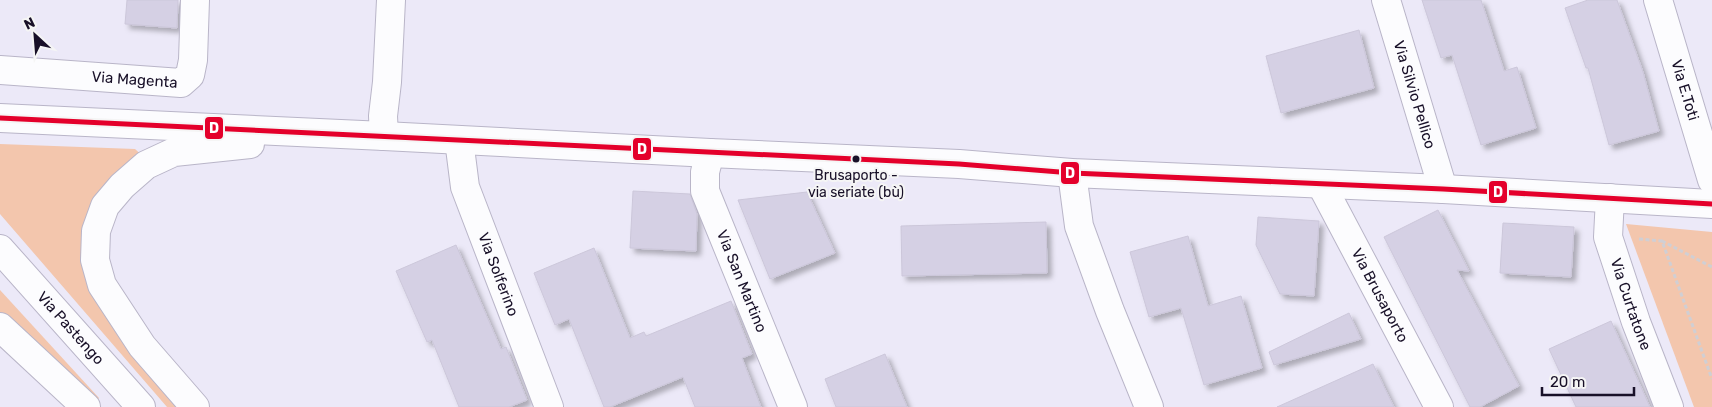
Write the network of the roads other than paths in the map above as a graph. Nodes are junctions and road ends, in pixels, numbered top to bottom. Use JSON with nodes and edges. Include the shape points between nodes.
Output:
{"nodes":[{"id":1,"x":195,"y":0,"type":"edge"},
{"id":2,"x":391,"y":0,"type":"edge"},
{"id":3,"x":1386,"y":0,"type":"edge"},
{"id":4,"x":1658,"y":0,"type":"edge"},
{"id":5,"x":0,"y":70,"type":"edge"},
{"id":6,"x":0,"y":118,"type":"edge"},
{"id":7,"x":352,"y":135,"type":"junction"},
{"id":8,"x":384,"y":136,"type":"junction"},
{"id":9,"x":459,"y":140,"type":"junction"},
{"id":10,"x":710,"y":154,"type":"junction"},
{"id":11,"x":1072,"y":173,"type":"junction"},
{"id":12,"x":1712,"y":180,"type":"edge"},
{"id":13,"x":1321,"y":184,"type":"junction"},
{"id":14,"x":1443,"y":189,"type":"junction"},
{"id":15,"x":1610,"y":198,"type":"junction"},
{"id":16,"x":1712,"y":204,"type":"edge"},
{"id":17,"x":0,"y":249,"type":"edge"},
{"id":18,"x":0,"y":327,"type":"edge"},
{"id":19,"x":86,"y":407,"type":"edge"},
{"id":20,"x":141,"y":407,"type":"edge"},
{"id":21,"x":195,"y":407,"type":"edge"},
{"id":22,"x":550,"y":407,"type":"edge"},
{"id":23,"x":793,"y":407,"type":"edge"},
{"id":24,"x":1150,"y":407,"type":"edge"},
{"id":25,"x":1439,"y":407,"type":"edge"},
{"id":26,"x":1669,"y":407,"type":"edge"}],
"edges":[{"from":1,"to":5,"type":"street","name":"Via Magenta","via":[[193,60],[190,75],[181,84]]},
{"from":2,"to":8,"type":"street","via":[[382,116]]},
{"from":3,"to":14,"type":"street","name":"Via Silvio Pellico"},
{"from":4,"to":12,"type":"street","name":"Via E.Toti"},
{"from":6,"to":7,"type":"street"},
{"from":7,"to":8,"type":"street"},
{"from":7,"to":21,"type":"street","via":[[174,152],[146,165],[122,186],[106,206],[96,231],[95,260],[102,285],[142,346]]},
{"from":8,"to":9,"type":"street"},
{"from":9,"to":10,"type":"street"},
{"from":9,"to":22,"type":"street","name":"Via Solferino","via":[[465,187]]},
{"from":10,"to":11,"type":"street","via":[[959,164]]},
{"from":10,"to":23,"type":"street","name":"Via San Martino","via":[[704,191]]},
{"from":11,"to":13,"type":"street"},
{"from":11,"to":24,"type":"street","via":[[1079,226]]},
{"from":13,"to":14,"type":"street"},
{"from":13,"to":25,"type":"street","name":"Via Brusaporto"},
{"from":14,"to":15,"type":"street"},
{"from":15,"to":16,"type":"street"},
{"from":15,"to":26,"type":"street","name":"Via Curtatone","via":[[1608,237]]},
{"from":17,"to":20,"type":"street","name":"Via Pastengo"},
{"from":18,"to":19,"type":"street"}]}
